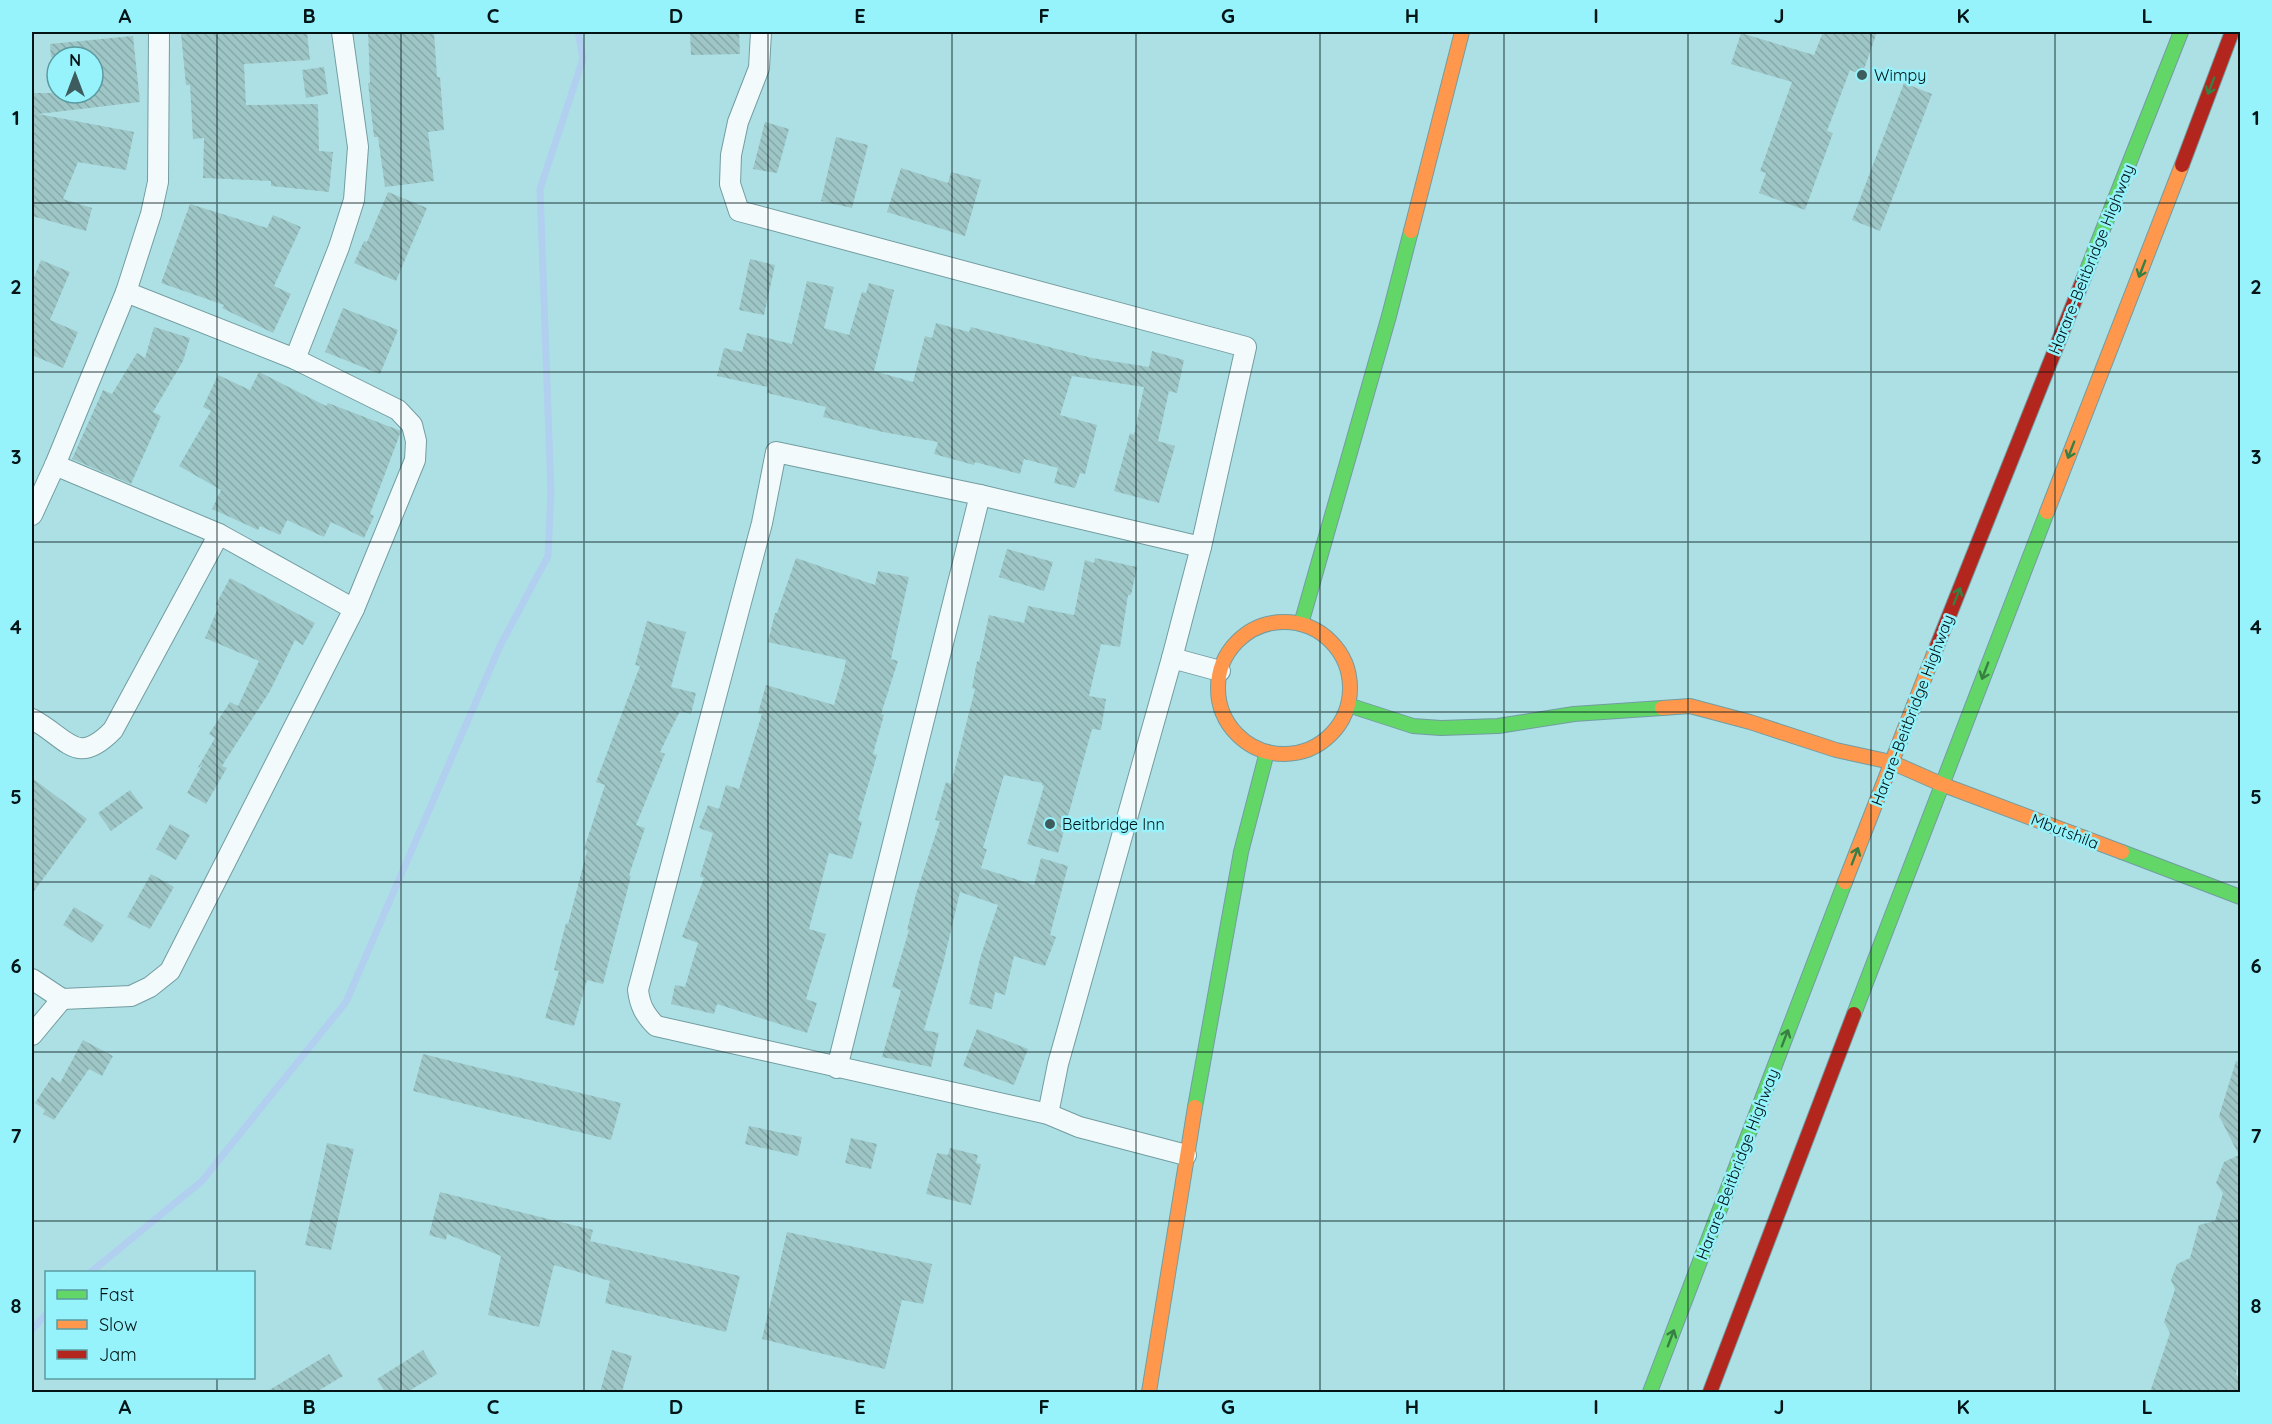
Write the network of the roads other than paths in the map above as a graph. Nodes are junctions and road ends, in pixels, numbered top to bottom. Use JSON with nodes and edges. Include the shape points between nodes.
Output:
{"nodes":[{"id":1,"x":159,"y":32,"type":"edge"},
{"id":2,"x":342,"y":32,"type":"edge"},
{"id":3,"x":761,"y":32,"type":"edge"},
{"id":4,"x":1462,"y":32,"type":"edge"},
{"id":5,"x":2181,"y":32,"type":"edge"},
{"id":6,"x":2232,"y":32,"type":"edge"},
{"id":7,"x":126,"y":292,"type":"junction"},
{"id":8,"x":295,"y":359,"type":"junction"},
{"id":9,"x":55,"y":465,"type":"junction"},
{"id":10,"x":980,"y":495,"type":"junction"},
{"id":11,"x":32,"y":515,"type":"edge"},
{"id":12,"x":219,"y":534,"type":"junction"},
{"id":13,"x":1201,"y":547,"type":"junction"},
{"id":14,"x":354,"y":609,"type":"junction"},
{"id":15,"x":1301,"y":624,"type":"junction"},
{"id":16,"x":1172,"y":658,"type":"junction"},
{"id":17,"x":1220,"y":671,"type":"junction"},
{"id":18,"x":1348,"y":705,"type":"junction"},
{"id":19,"x":32,"y":719,"type":"edge"},
{"id":20,"x":1267,"y":752,"type":"junction"},
{"id":21,"x":1891,"y":762,"type":"junction"},
{"id":22,"x":1941,"y":784,"type":"junction"},
{"id":23,"x":2241,"y":897,"type":"edge"},
{"id":24,"x":32,"y":979,"type":"edge"},
{"id":25,"x":62,"y":999,"type":"junction"},
{"id":26,"x":32,"y":1035,"type":"edge"},
{"id":27,"x":837,"y":1068,"type":"junction"},
{"id":28,"x":1048,"y":1114,"type":"junction"},
{"id":29,"x":1186,"y":1155,"type":"junction"},
{"id":30,"x":1149,"y":1392,"type":"edge"},
{"id":31,"x":1650,"y":1392,"type":"edge"},
{"id":32,"x":1710,"y":1392,"type":"edge"}],
"edges":[{"from":1,"to":7,"type":"street","via":[[158,182]]},
{"from":2,"to":8,"type":"street","via":[[358,147],[354,200]]},
{"from":3,"to":13,"type":"street","via":[[759,68],[738,122],[731,155],[730,184],[739,212],[1246,347]]},
{"from":4,"to":15,"type":"main road","via":[[1389,316]]},
{"from":21,"to":5,"type":"main road","name":"Harare-Beitbridge Highway","one_way":true},
{"from":6,"to":22,"type":"main road","one_way":true},
{"from":7,"to":8,"type":"street"},
{"from":7,"to":9,"type":"street"},
{"from":8,"to":14,"type":"street","via":[[398,410],[412,425],[416,441],[415,460]]},
{"from":9,"to":11,"type":"street"},
{"from":9,"to":12,"type":"street"},
{"from":10,"to":13,"type":"street"},
{"from":10,"to":27,"type":"street"},
{"from":10,"to":27,"type":"street","via":[[776,452],[762,523],[638,990],[645,1015],[656,1026]]},
{"from":12,"to":14,"type":"street"},
{"from":12,"to":19,"type":"street","via":[[113,730],[104,739],[94,747],[76,748]]},
{"from":13,"to":16,"type":"street"},
{"from":14,"to":25,"type":"street","via":[[170,971],[131,996]]},
{"from":15,"to":17,"type":"main road","via":[[1286,621],[1257,627],[1234,645]]},
{"from":15,"to":18,"type":"main road","via":[[1327,637],[1341,654],[1349,675]]},
{"from":16,"to":17,"type":"street"},
{"from":16,"to":28,"type":"street","via":[[1058,1064]]},
{"from":17,"to":20,"type":"main road","via":[[1219,700],[1227,721],[1241,738]]},
{"from":18,"to":20,"type":"main road","via":[[1343,718],[1324,741],[1289,753]]},
{"from":18,"to":21,"type":"main road","name":"Mbutshila","via":[[1413,726],[1441,728],[1498,726],[1574,714],[1690,706],[1836,750]]},
{"from":20,"to":29,"type":"main road","via":[[1241,852]]},
{"from":21,"to":22,"type":"main road","name":"Mbutshila"},
{"from":31,"to":21,"type":"main road","name":"Harare-Beitbridge Highway","one_way":true},
{"from":22,"to":23,"type":"main road","name":"Mbutshila"},
{"from":22,"to":32,"type":"main road"},
{"from":24,"to":25,"type":"street"},
{"from":25,"to":26,"type":"street"},
{"from":27,"to":28,"type":"street"},
{"from":28,"to":29,"type":"street","via":[[1079,1127]]},
{"from":29,"to":30,"type":"main road"}]}
